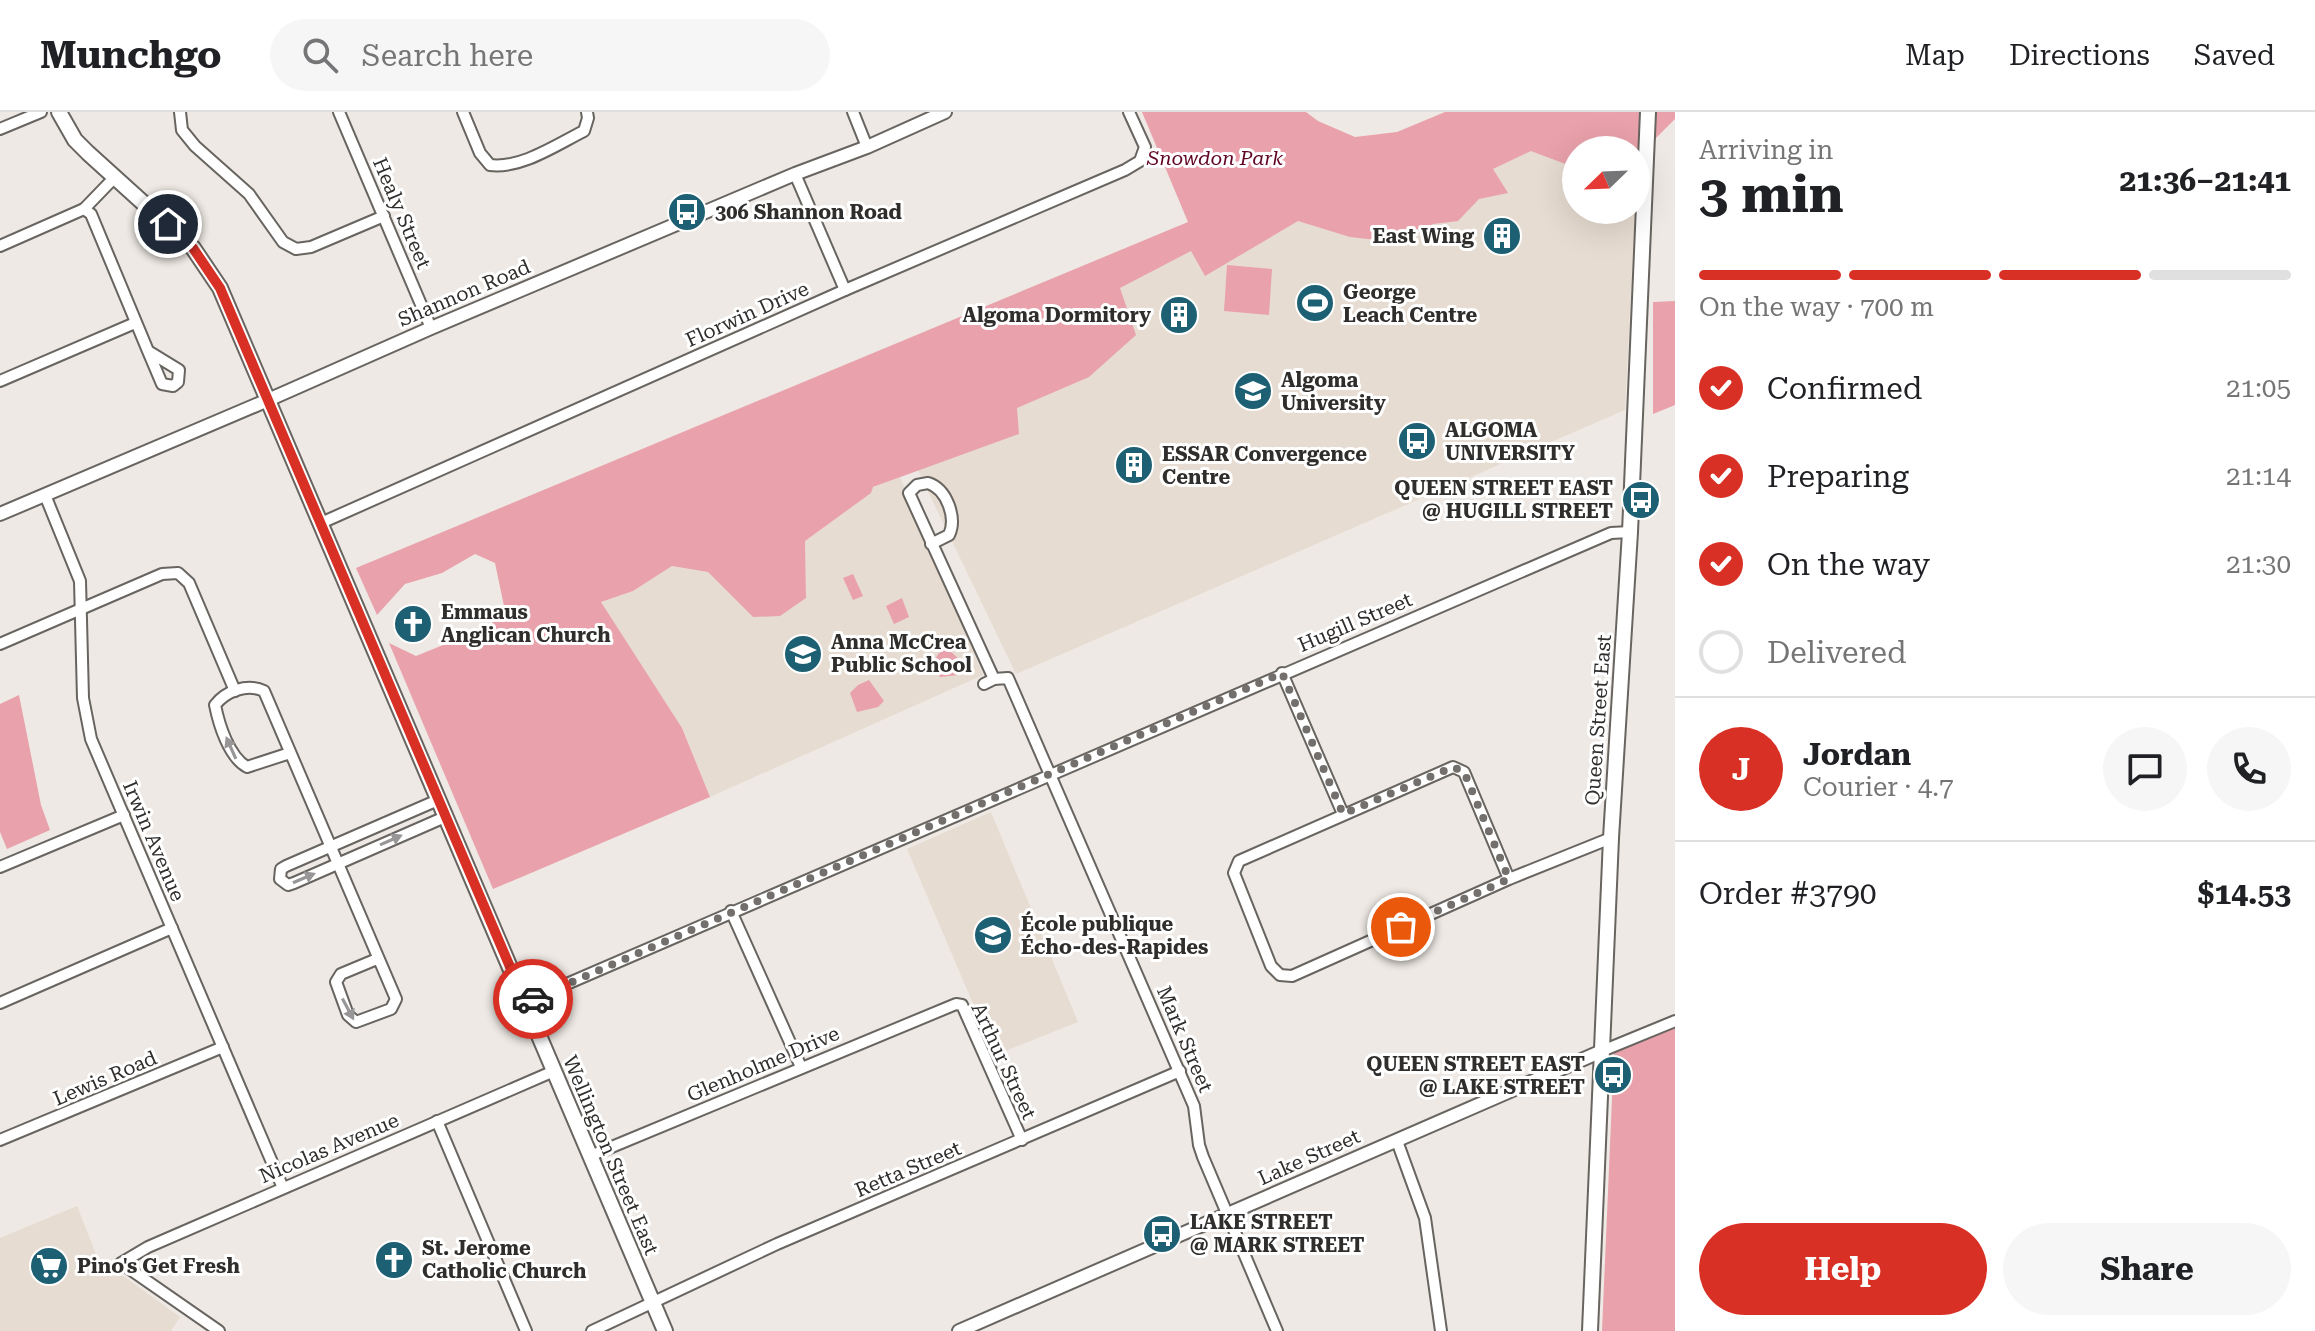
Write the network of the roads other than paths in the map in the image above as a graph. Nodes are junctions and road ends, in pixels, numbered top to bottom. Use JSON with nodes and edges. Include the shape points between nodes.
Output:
{"nodes":[{"id":1,"x":41,"y":112,"type":"edge"},
{"id":2,"x":59,"y":112,"type":"edge"},
{"id":3,"x":180,"y":112,"type":"edge"},
{"id":4,"x":339,"y":112,"type":"edge"},
{"id":5,"x":463,"y":112,"type":"edge"},
{"id":6,"x":587,"y":112,"type":"edge"},
{"id":7,"x":853,"y":112,"type":"edge"},
{"id":8,"x":945,"y":112,"type":"edge"},
{"id":9,"x":1129,"y":112,"type":"edge"},
{"id":10,"x":1648,"y":112,"type":"edge"},
{"id":11,"x":0,"y":129,"type":"edge"},
{"id":12,"x":867,"y":147,"type":"junction"},
{"id":13,"x":795,"y":174,"type":"junction"},
{"id":14,"x":114,"y":178,"type":"junction"},
{"id":15,"x":84,"y":209,"type":"junction"},
{"id":16,"x":384,"y":216,"type":"junction"},
{"id":17,"x":0,"y":246,"type":"edge"},
{"id":18,"x":845,"y":290,"type":"junction"},
{"id":19,"x":135,"y":323,"type":"junction"},
{"id":20,"x":431,"y":328,"type":"junction"},
{"id":21,"x":148,"y":351,"type":"dead end"},
{"id":22,"x":0,"y":381,"type":"edge"},
{"id":23,"x":268,"y":400,"type":"junction"},
{"id":24,"x":45,"y":495,"type":"junction"},
{"id":25,"x":0,"y":514,"type":"edge"},
{"id":26,"x":321,"y":523,"type":"junction"},
{"id":27,"x":1630,"y":532,"type":"junction"},
{"id":28,"x":931,"y":544,"type":"junction"},
{"id":29,"x":82,"y":608,"type":"junction"},
{"id":30,"x":0,"y":644,"type":"edge"},
{"id":31,"x":1282,"y":673,"type":"junction"},
{"id":32,"x":235,"y":691,"type":"junction"},
{"id":33,"x":290,"y":753,"type":"junction"},
{"id":34,"x":1050,"y":776,"type":"junction"},
{"id":35,"x":438,"y":800,"type":"junction"},
{"id":36,"x":1343,"y":814,"type":"junction"},
{"id":37,"x":124,"y":815,"type":"junction"},
{"id":38,"x":445,"y":817,"type":"junction"},
{"id":39,"x":1611,"y":838,"type":"junction"},
{"id":40,"x":330,"y":846,"type":"junction"},
{"id":41,"x":337,"y":864,"type":"junction"},
{"id":42,"x":0,"y":867,"type":"edge"},
{"id":43,"x":1509,"y":879,"type":"junction"},
{"id":44,"x":731,"y":911,"type":"junction"},
{"id":45,"x":172,"y":928,"type":"junction"},
{"id":46,"x":377,"y":959,"type":"junction"},
{"id":47,"x":525,"y":1002,"type":"junction"},
{"id":48,"x":0,"y":1003,"type":"edge"},
{"id":49,"x":950,"y":1004,"type":"joint"},
{"id":50,"x":1675,"y":1021,"type":"edge"},
{"id":51,"x":223,"y":1047,"type":"junction"},
{"id":52,"x":1602,"y":1051,"type":"junction"},
{"id":53,"x":801,"y":1067,"type":"junction"},
{"id":54,"x":554,"y":1071,"type":"junction"},
{"id":55,"x":1180,"y":1071,"type":"junction"},
{"id":56,"x":437,"y":1121,"type":"junction"},
{"id":57,"x":0,"y":1140,"type":"edge"},
{"id":58,"x":1022,"y":1140,"type":"junction"},
{"id":59,"x":1397,"y":1141,"type":"junction"},
{"id":60,"x":590,"y":1156,"type":"junction"},
{"id":61,"x":283,"y":1188,"type":"junction"},
{"id":62,"x":1227,"y":1215,"type":"junction"},
{"id":63,"x":652,"y":1301,"type":"junction"},
{"id":64,"x":963,"y":1330,"type":"edge"},
{"id":65,"x":219,"y":1331,"type":"edge"},
{"id":66,"x":526,"y":1331,"type":"edge"},
{"id":67,"x":592,"y":1331,"type":"edge"},
{"id":68,"x":665,"y":1331,"type":"edge"},
{"id":69,"x":1277,"y":1331,"type":"edge"},
{"id":70,"x":1441,"y":1331,"type":"edge"},
{"id":71,"x":1590,"y":1331,"type":"edge"}],
"edges":[{"from":1,"to":11,"type":"street"},
{"from":2,"to":14,"type":"main road","name":"Wellington Street East","via":[[75,140]]},
{"from":3,"to":16,"type":"street","via":[[182,130],[195,146],[249,194],[283,242],[296,249]]},
{"from":4,"to":16,"type":"street","name":"Healy Street"},
{"from":5,"to":6,"type":"street","via":[[480,153],[490,165],[502,167],[584,131]]},
{"from":7,"to":12,"type":"street"},
{"from":8,"to":12,"type":"street","name":"Shannon Road"},
{"from":9,"to":18,"type":"street","name":"Florwin Drive","via":[[1145,147],[1140,161]]},
{"from":10,"to":27,"type":"main road","name":"Queen Street East"},
{"from":12,"to":13,"type":"street","name":"Shannon Road"},
{"from":13,"to":18,"type":"street"},
{"from":13,"to":20,"type":"street","name":"Shannon Road"},
{"from":14,"to":15,"type":"street"},
{"from":14,"to":23,"type":"main road","name":"Wellington Street East","via":[[209,268]]},
{"from":15,"to":17,"type":"street"},
{"from":15,"to":19,"type":"street","via":[[91,214]]},
{"from":16,"to":20,"type":"street","name":"Healy Street"},
{"from":18,"to":26,"type":"street","name":"Florwin Drive"},
{"from":19,"to":21,"type":"street"},
{"from":19,"to":22,"type":"street"},
{"from":20,"to":23,"type":"street","name":"Shannon Road"},
{"from":23,"to":24,"type":"street","name":"Shannon Road"},
{"from":23,"to":26,"type":"main road","name":"Wellington Street East"},
{"from":24,"to":25,"type":"street","name":"Shannon Road"},
{"from":24,"to":29,"type":"street","name":"Irwin Avenue","via":[[80,581]]},
{"from":26,"to":35,"type":"main road","name":"Wellington Street East"},
{"from":27,"to":31,"type":"street","name":"Hugill Street","via":[[1611,533]]},
{"from":27,"to":39,"type":"main road","name":"Queen Street East"},
{"from":28,"to":28,"type":"street","via":[[909,493],[928,483],[941,491],[953,523],[949,535]]},
{"from":28,"to":34,"type":"street","name":"Mark Street","via":[[989,681],[1008,678]]},
{"from":29,"to":30,"type":"street"},
{"from":29,"to":32,"type":"street","via":[[162,574],[178,573],[189,583]]},
{"from":29,"to":37,"type":"street","name":"Irwin Avenue","via":[[83,698],[91,739]]},
{"from":31,"to":34,"type":"street","name":"Hugill Street"},
{"from":31,"to":36,"type":"street"},
{"from":32,"to":33,"type":"street","via":[[254,686],[264,691]]},
{"from":33,"to":32,"type":"street","one_way":true,"via":[[247,767],[237,762],[215,705]]},
{"from":33,"to":40,"type":"street"},
{"from":34,"to":44,"type":"street","name":"Hugill Street"},
{"from":34,"to":55,"type":"street","name":"Mark Street"},
{"from":35,"to":38,"type":"main road","name":"Wellington Street East"},
{"from":35,"to":40,"type":"street"},
{"from":36,"to":43,"type":"street","via":[[1453,767],[1464,772]]},
{"from":36,"to":43,"type":"street","via":[[1239,861],[1234,873],[1271,966],[1280,975],[1292,976]]},
{"from":37,"to":42,"type":"street"},
{"from":37,"to":45,"type":"street","name":"Irwin Avenue"},
{"from":41,"to":38,"type":"street","one_way":true},
{"from":38,"to":47,"type":"main road","name":"Wellington Street East"},
{"from":39,"to":43,"type":"street"},
{"from":39,"to":52,"type":"main road","name":"Queen Street East"},
{"from":40,"to":41,"type":"street"},
{"from":40,"to":41,"type":"street","one_way":true,"via":[[286,866],[280,879],[288,885]]},
{"from":41,"to":46,"type":"street"},
{"from":44,"to":47,"type":"street","name":"Hugill Street"},
{"from":44,"to":53,"type":"street"},
{"from":45,"to":48,"type":"street"},
{"from":45,"to":51,"type":"street","name":"Irwin Avenue"},
{"from":46,"to":46,"type":"street","one_way":true,"via":[[341,974],[336,982],[348,1015],[356,1022],[391,1009],[396,999]]},
{"from":47,"to":54,"type":"main road","name":"Wellington Street East"},
{"from":49,"to":53,"type":"street","name":"Glenholme Drive"},
{"from":49,"to":58,"type":"street","name":"Arthur Street","via":[[962,1005]]},
{"from":50,"to":52,"type":"street","name":"Lake Street"},
{"from":51,"to":57,"type":"street","name":"Lewis Road"},
{"from":51,"to":61,"type":"street","name":"Irwin Avenue"},
{"from":52,"to":59,"type":"street","name":"Lake Street"},
{"from":52,"to":71,"type":"main road","name":"Queen Street East"},
{"from":53,"to":60,"type":"street","name":"Glenholme Drive"},
{"from":54,"to":56,"type":"street","name":"Nicolas Avenue"},
{"from":54,"to":60,"type":"main road","name":"Wellington Street East"},
{"from":55,"to":58,"type":"street","name":"Retta Street"},
{"from":55,"to":62,"type":"street","name":"Mark Street","via":[[1194,1106],[1199,1145]]},
{"from":56,"to":61,"type":"street","name":"Nicolas Avenue"},
{"from":56,"to":66,"type":"street"},
{"from":58,"to":63,"type":"street","name":"Retta Street"},
{"from":59,"to":62,"type":"street","name":"Lake Street"},
{"from":59,"to":70,"type":"street","via":[[1425,1218]]},
{"from":60,"to":63,"type":"main road","name":"Wellington Street East"},
{"from":61,"to":65,"type":"street","name":"Nicolas Avenue","via":[[121,1263]]},
{"from":62,"to":64,"type":"street","name":"Lake Street"},
{"from":62,"to":69,"type":"street","name":"Mark Street"},
{"from":63,"to":67,"type":"street","name":"Retta Street"},
{"from":63,"to":68,"type":"main road","name":"Wellington Street East"}]}
